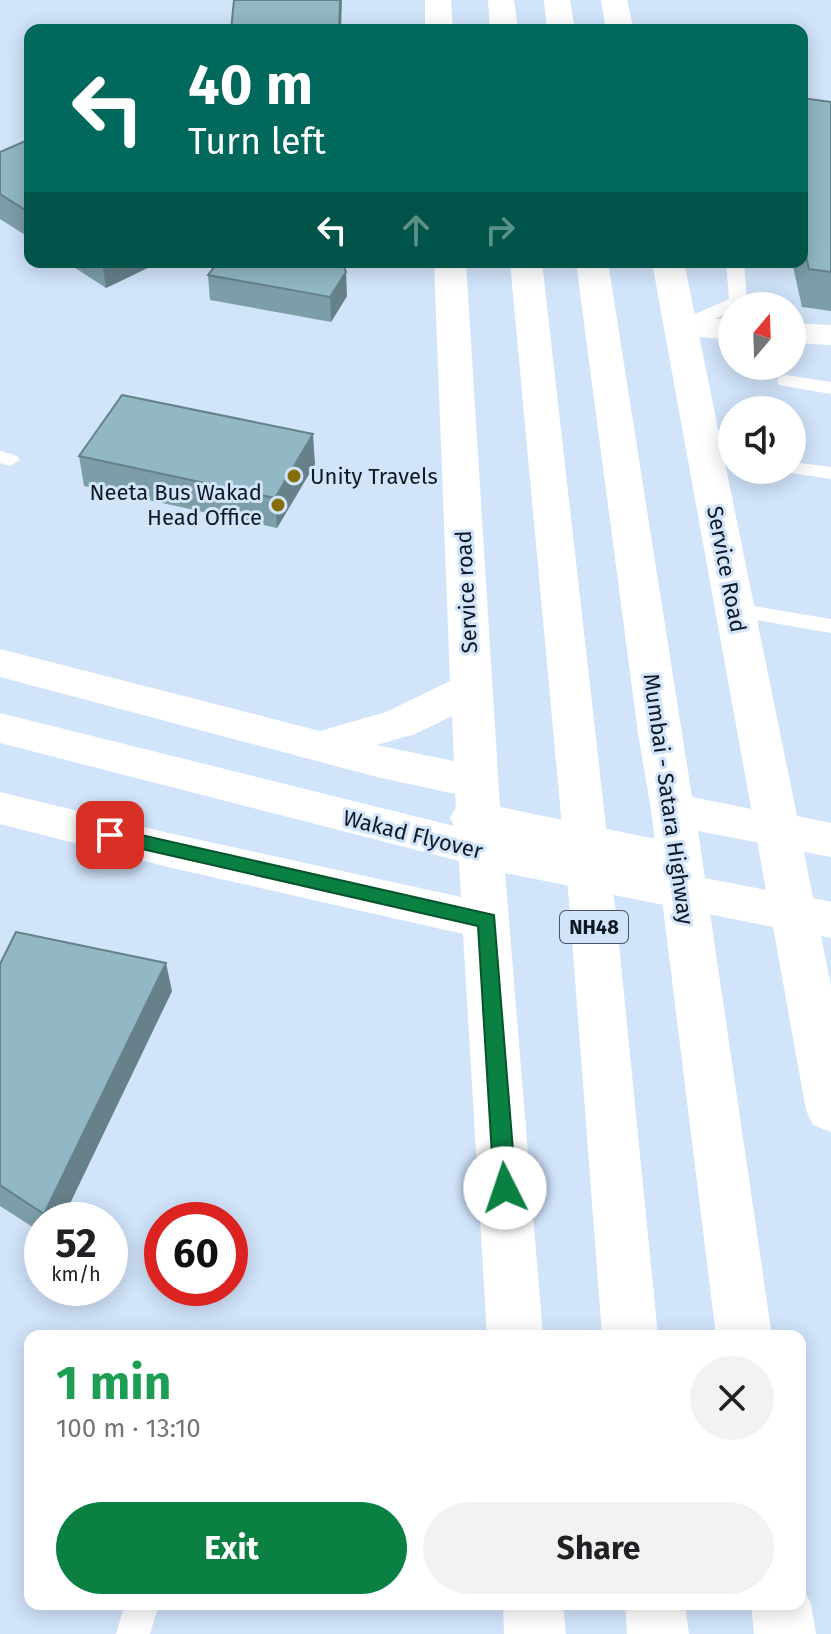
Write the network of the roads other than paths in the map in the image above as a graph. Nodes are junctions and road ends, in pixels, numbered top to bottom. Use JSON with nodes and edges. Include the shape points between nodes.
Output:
{"nodes":[{"id":1,"x":438,"y":0,"type":"edge"},
{"id":2,"x":501,"y":0,"type":"edge"},
{"id":3,"x":557,"y":0,"type":"edge"},
{"id":4,"x":614,"y":0,"type":"edge"},
{"id":5,"x":439,"y":24,"type":"edge"},
{"id":6,"x":503,"y":24,"type":"edge"},
{"id":7,"x":560,"y":24,"type":"edge"},
{"id":8,"x":619,"y":24,"type":"edge"},
{"id":9,"x":450,"y":268,"type":"edge"},
{"id":10,"x":527,"y":268,"type":"edge"},
{"id":11,"x":593,"y":268,"type":"edge"},
{"id":12,"x":669,"y":268,"type":"edge"},
{"id":13,"x":735,"y":268,"type":"edge"},
{"id":14,"x":681,"y":327,"type":"junction"},
{"id":15,"x":718,"y":329,"type":"edge"},
{"id":16,"x":806,"y":334,"type":"edge"},
{"id":17,"x":831,"y":335,"type":"edge"},
{"id":18,"x":786,"y":381,"type":"dead end"},
{"id":19,"x":831,"y":388,"type":"edge"},
{"id":20,"x":718,"y":455,"type":"edge"},
{"id":21,"x":806,"y":470,"type":"edge"},
{"id":22,"x":831,"y":473,"type":"edge"},
{"id":23,"x":722,"y":484,"type":"edge"},
{"id":24,"x":735,"y":610,"type":"junction"},
{"id":25,"x":831,"y":626,"type":"edge"},
{"id":26,"x":0,"y":663,"type":"edge"},
{"id":27,"x":471,"y":689,"type":"junction"},
{"id":28,"x":0,"y":700,"type":"edge"},
{"id":29,"x":0,"y":728,"type":"edge"},
{"id":30,"x":320,"y":746,"type":"junction"},
{"id":31,"x":476,"y":782,"type":"junction"},
{"id":32,"x":0,"y":808,"type":"edge"},
{"id":33,"x":673,"y":810,"type":"junction"},
{"id":34,"x":775,"y":829,"type":"junction"},
{"id":35,"x":831,"y":840,"type":"edge"},
{"id":36,"x":831,"y":892,"type":"edge"},
{"id":37,"x":831,"y":920,"type":"edge"},
{"id":38,"x":487,"y":921,"type":"junction"},
{"id":39,"x":817,"y":957,"type":"edge"},
{"id":40,"x":831,"y":1110,"type":"edge"},
{"id":41,"x":515,"y":1330,"type":"edge"},
{"id":42,"x":629,"y":1330,"type":"edge"},
{"id":43,"x":743,"y":1330,"type":"edge"},
{"id":44,"x":140,"y":1610,"type":"edge"},
{"id":45,"x":533,"y":1610,"type":"edge"},
{"id":46,"x":656,"y":1610,"type":"edge"},
{"id":47,"x":782,"y":1610,"type":"edge"},
{"id":48,"x":133,"y":1634,"type":"edge"},
{"id":49,"x":535,"y":1634,"type":"edge"},
{"id":50,"x":658,"y":1634,"type":"edge"},
{"id":51,"x":785,"y":1634,"type":"edge"}],
"edges":[{"from":1,"to":5,"type":"main road"},
{"from":2,"to":6,"type":"main road"},
{"from":3,"to":7,"type":"main road"},
{"from":4,"to":8,"type":"main road"},
{"from":9,"to":27,"type":"main road","name":"Service road"},
{"from":10,"to":42,"type":"main road","number":"NH48"},
{"from":11,"to":33,"type":"main road","name":"Mumbai - Satara Highway"},
{"from":12,"to":14,"type":"main road","name":"Service Road"},
{"from":13,"to":14,"type":"lane","via":[[738,302]]},
{"from":14,"to":15,"type":"main road"},
{"from":14,"to":20,"type":"main road","name":"Service Road"},
{"from":16,"to":17,"type":"main road"},
{"from":18,"to":19,"type":"lane"},
{"from":21,"to":22,"type":"lane"},
{"from":23,"to":24,"type":"main road","name":"Service Road"},
{"from":24,"to":25,"type":"lane"},
{"from":24,"to":34,"type":"main road","name":"Service Road"},
{"from":26,"to":30,"type":"main road"},
{"from":27,"to":30,"type":"main road","via":[[400,723]]},
{"from":27,"to":31,"type":"main road","name":"Service road"},
{"from":28,"to":36,"type":"main road","name":"Wakad Flyover","via":[[389,800]]},
{"from":29,"to":37,"type":"main road","name":"Wakad Flyover","via":[[545,866]]},
{"from":30,"to":31,"type":"main road"},
{"from":31,"to":38,"type":"main road","name":"Service road"},
{"from":32,"to":38,"type":"main road"},
{"from":33,"to":34,"type":"main road"},
{"from":33,"to":43,"type":"main road","name":"Mumbai - Satara Highway"},
{"from":34,"to":35,"type":"main road"},
{"from":34,"to":39,"type":"main road","name":"Service Road"},
{"from":38,"to":41,"type":"main road","name":"Service road"},
{"from":39,"to":40,"type":"main road","name":"Service Road"},
{"from":44,"to":48,"type":"lane"},
{"from":45,"to":49,"type":"main road"},
{"from":46,"to":50,"type":"main road"},
{"from":47,"to":51,"type":"main road"}]}
